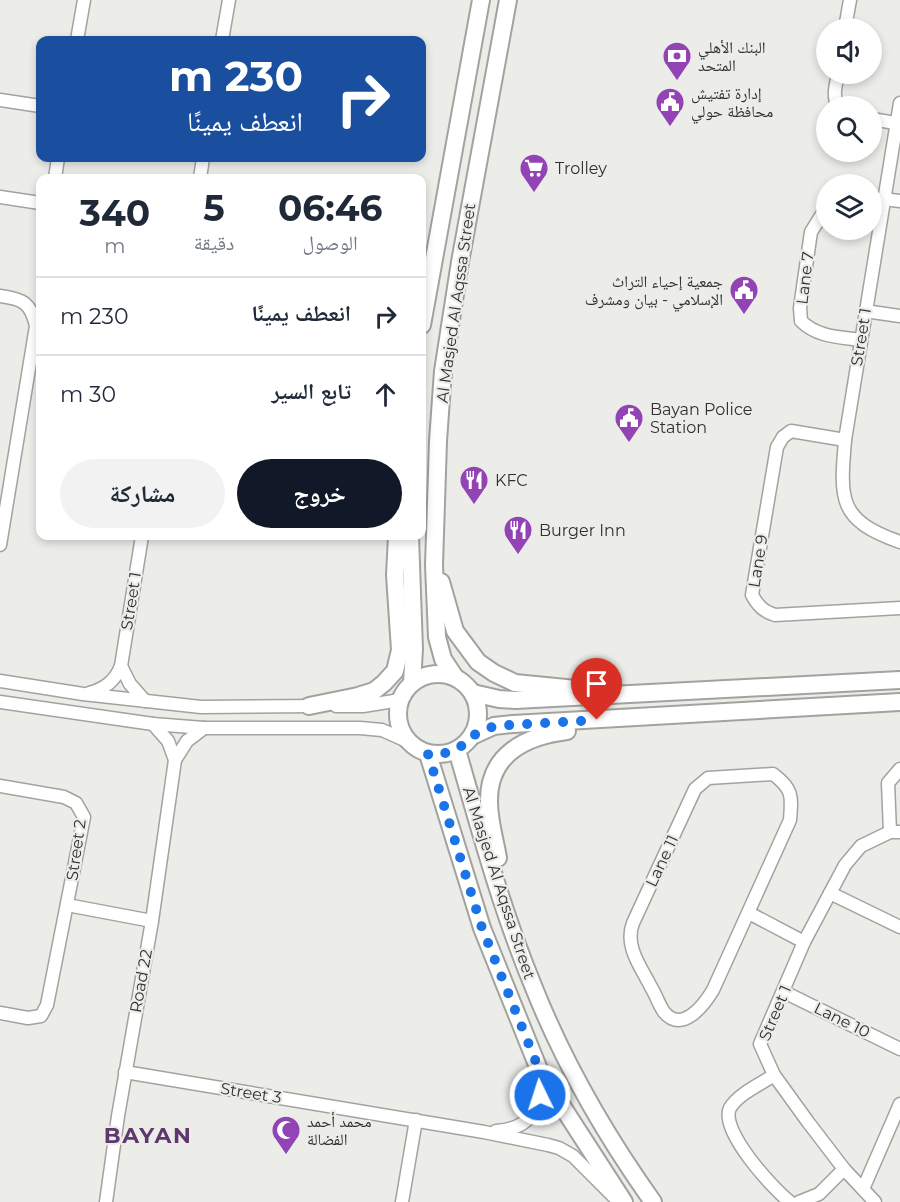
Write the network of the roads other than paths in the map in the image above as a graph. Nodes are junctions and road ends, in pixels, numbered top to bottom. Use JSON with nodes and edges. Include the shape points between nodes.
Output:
{"nodes":[{"id":1,"x":84,"y":0,"type":"edge"},
{"id":2,"x":229,"y":0,"type":"edge"},
{"id":3,"x":481,"y":0,"type":"edge"},
{"id":4,"x":508,"y":0,"type":"edge"},
{"id":5,"x":850,"y":0,"type":"edge"},
{"id":6,"x":847,"y":18,"type":"edge"},
{"id":7,"x":78,"y":36,"type":"edge"},
{"id":8,"x":223,"y":36,"type":"edge"},
{"id":9,"x":0,"y":100,"type":"edge"},
{"id":10,"x":900,"y":103,"type":"edge"},
{"id":11,"x":36,"y":105,"type":"edge"},
{"id":12,"x":882,"y":121,"type":"edge"},
{"id":13,"x":895,"y":123,"type":"junction"},
{"id":14,"x":0,"y":196,"type":"edge"},
{"id":15,"x":883,"y":199,"type":"junction"},
{"id":16,"x":900,"y":201,"type":"edge"},
{"id":17,"x":36,"y":202,"type":"edge"},
{"id":18,"x":882,"y":202,"type":"edge"},
{"id":19,"x":816,"y":224,"type":"edge"},
{"id":20,"x":874,"y":240,"type":"edge"},
{"id":21,"x":0,"y":296,"type":"edge"},
{"id":22,"x":426,"y":303,"type":"edge"},
{"id":23,"x":866,"y":311,"type":"junction"},
{"id":24,"x":900,"y":316,"type":"edge"},
{"id":25,"x":861,"y":340,"type":"junction"},
{"id":26,"x":845,"y":440,"type":"junction"},
{"id":27,"x":141,"y":540,"type":"edge"},
{"id":28,"x":398,"y":540,"type":"edge"},
{"id":29,"x":410,"y":540,"type":"edge"},
{"id":30,"x":900,"y":542,"type":"edge"},
{"id":31,"x":0,"y":545,"type":"edge"},
{"id":32,"x":434,"y":565,"type":"junction"},
{"id":33,"x":900,"y":608,"type":"edge"},
{"id":34,"x":121,"y":666,"type":"junction"},
{"id":35,"x":455,"y":677,"type":"junction"},
{"id":36,"x":900,"y":680,"type":"edge"},
{"id":37,"x":0,"y":681,"type":"edge"},
{"id":38,"x":412,"y":683,"type":"junction"},
{"id":39,"x":26,"y":685,"type":"junction"},
{"id":40,"x":821,"y":685,"type":"junction"},
{"id":41,"x":0,"y":689,"type":"edge"},
{"id":42,"x":900,"y":690,"type":"edge"},
{"id":43,"x":473,"y":693,"type":"junction"},
{"id":44,"x":83,"y":694,"type":"junction"},
{"id":45,"x":612,"y":696,"type":"junction"},
{"id":46,"x":400,"y":700,"type":"junction"},
{"id":47,"x":145,"y":701,"type":"junction"},
{"id":48,"x":0,"y":702,"type":"edge"},
{"id":49,"x":900,"y":702,"type":"edge"},
{"id":50,"x":835,"y":705,"type":"junction"},
{"id":51,"x":309,"y":706,"type":"junction"},
{"id":52,"x":722,"y":712,"type":"junction"},
{"id":53,"x":660,"y":716,"type":"junction"},
{"id":54,"x":153,"y":724,"type":"junction"},
{"id":55,"x":204,"y":728,"type":"junction"},
{"id":56,"x":472,"y":736,"type":"junction"},
{"id":57,"x":409,"y":742,"type":"junction"},
{"id":58,"x":457,"y":750,"type":"junction"},
{"id":59,"x":428,"y":754,"type":"junction"},
{"id":60,"x":175,"y":760,"type":"junction"},
{"id":61,"x":900,"y":769,"type":"edge"},
{"id":62,"x":0,"y":786,"type":"edge"},
{"id":63,"x":895,"y":832,"type":"edge"},
{"id":64,"x":830,"y":893,"type":"junction"},
{"id":65,"x":67,"y":905,"type":"junction"},
{"id":66,"x":749,"y":913,"type":"junction"},
{"id":67,"x":152,"y":921,"type":"junction"},
{"id":68,"x":900,"y":927,"type":"edge"},
{"id":69,"x":514,"y":936,"type":"junction"},
{"id":70,"x":804,"y":942,"type":"junction"},
{"id":71,"x":534,"y":988,"type":"junction"},
{"id":72,"x":784,"y":992,"type":"junction"},
{"id":73,"x":508,"y":993,"type":"junction"},
{"id":74,"x":0,"y":1013,"type":"edge"},
{"id":75,"x":900,"y":1049,"type":"edge"},
{"id":76,"x":125,"y":1072,"type":"junction"},
{"id":77,"x":540,"y":1072,"type":"junction"},
{"id":78,"x":774,"y":1075,"type":"junction"},
{"id":79,"x":900,"y":1104,"type":"edge"},
{"id":80,"x":416,"y":1120,"type":"junction"},
{"id":81,"x":484,"y":1132,"type":"junction"},
{"id":82,"x":844,"y":1169,"type":"junction"},
{"id":83,"x":862,"y":1189,"type":"junction"},
{"id":84,"x":106,"y":1202,"type":"edge"},
{"id":85,"x":402,"y":1202,"type":"edge"},
{"id":86,"x":622,"y":1202,"type":"edge"},
{"id":87,"x":653,"y":1202,"type":"edge"},
{"id":88,"x":790,"y":1202,"type":"edge"},
{"id":89,"x":799,"y":1202,"type":"edge"},
{"id":90,"x":875,"y":1202,"type":"edge"}],
"edges":[{"from":1,"to":7,"type":"street"},
{"from":2,"to":8,"type":"street"},
{"from":3,"to":22,"type":"main road","name":"Al Masjed Al Aqssa Street"},
{"from":4,"to":32,"type":"main road","name":"Al Masjed Al Aqssa Street","via":[[443,371]]},
{"from":5,"to":6,"type":"street"},
{"from":9,"to":11,"type":"street"},
{"from":10,"to":13,"type":"street","name":"Street 1"},
{"from":12,"to":13,"type":"street"},
{"from":13,"to":15,"type":"street","name":"Street 1"},
{"from":14,"to":17,"type":"street"},
{"from":15,"to":16,"type":"street"},
{"from":15,"to":18,"type":"street","name":"Street 1"},
{"from":19,"to":25,"type":"street","name":"Lane 7","via":[[811,232],[801,321],[820,334]]},
{"from":20,"to":23,"type":"street","name":"Street 1"},
{"from":21,"to":31,"type":"street","via":[[18,299],[33,311],[36,326]]},
{"from":23,"to":24,"type":"street"},
{"from":23,"to":25,"type":"street","name":"Street 1"},
{"from":25,"to":26,"type":"street","name":"Street 1"},
{"from":26,"to":30,"type":"street","name":"Street 1","via":[[843,495],[853,515],[876,534]]},
{"from":26,"to":33,"type":"street","name":"Lane 9","via":[[791,431],[783,437],[777,447],[752,595],[765,612],[775,615]]},
{"from":27,"to":34,"type":"street","name":"Street 1"},
{"from":28,"to":51,"type":"main road","via":[[395,575],[400,650],[395,671],[374,690]]},
{"from":29,"to":38,"type":"main road"},
{"from":32,"to":35,"type":"main road","name":"Al Masjed Al Aqssa Street","via":[[437,636],[443,659]]},
{"from":32,"to":45,"type":"main road","via":[[455,631],[478,662],[515,683]]},
{"from":34,"to":44,"type":"street","via":[[107,685]]},
{"from":34,"to":47,"type":"street"},
{"from":35,"to":38,"type":"main road","via":[[433,674]]},
{"from":35,"to":43,"type":"main road"},
{"from":36,"to":40,"type":"main road"},
{"from":37,"to":39,"type":"street"},
{"from":38,"to":46,"type":"main road"},
{"from":39,"to":41,"type":"street","via":[[14,690]]},
{"from":39,"to":44,"type":"street"},
{"from":40,"to":45,"type":"main road"},
{"from":40,"to":52,"type":"main road","via":[[822,693],[816,699],[740,702]]},
{"from":42,"to":50,"type":"main road","via":[[841,694]]},
{"from":43,"to":45,"type":"main road","via":[[515,700]]},
{"from":43,"to":56,"type":"main road","via":[[478,722]]},
{"from":44,"to":47,"type":"street"},
{"from":46,"to":51,"type":"street","via":[[363,706]]},
{"from":46,"to":57,"type":"main road","via":[[398,722]]},
{"from":47,"to":51,"type":"street","via":[[201,707]]},
{"from":48,"to":54,"type":"street"},
{"from":49,"to":50,"type":"main road"},
{"from":50,"to":52,"type":"main road"},
{"from":52,"to":53,"type":"main road"},
{"from":53,"to":56,"type":"main road","via":[[506,725]]},
{"from":53,"to":69,"type":"main road","via":[[616,727],[546,734],[521,744],[500,760],[492,779],[489,809]]},
{"from":54,"to":55,"type":"street"},
{"from":54,"to":60,"type":"street","via":[[168,741]]},
{"from":55,"to":57,"type":"street","via":[[360,728],[382,730]]},
{"from":55,"to":60,"type":"street","name":"Road 22","via":[[187,741]]},
{"from":56,"to":58,"type":"main road"},
{"from":57,"to":59,"type":"main road"},
{"from":58,"to":59,"type":"main road"},
{"from":58,"to":69,"type":"main road","name":"Al Masjed Al Aqssa Street"},
{"from":59,"to":73,"type":"main road","name":"Al Masjed Al Aqssa Street","via":[[482,928]]},
{"from":60,"to":67,"type":"street","name":"Road 22"},
{"from":61,"to":63,"type":"street","via":[[888,783]]},
{"from":62,"to":65,"type":"street","name":"Street 2","via":[[64,796],[76,803],[84,818]]},
{"from":63,"to":64,"type":"street","name":"Street 1","via":[[861,846]]},
{"from":64,"to":68,"type":"street"},
{"from":64,"to":70,"type":"street","name":"Street 1"},
{"from":65,"to":67,"type":"street"},
{"from":65,"to":74,"type":"street","name":"Street 2","via":[[48,1005],[41,1016]]},
{"from":66,"to":66,"type":"street","name":"Lane 11","via":[[790,820],[788,786],[772,774],[708,778],[695,789],[629,934],[633,952],[669,1016],[686,1019],[705,1004]]},
{"from":66,"to":70,"type":"street"},
{"from":67,"to":76,"type":"street","name":"Road 22"},
{"from":69,"to":71,"type":"main road","name":"Al Masjed Al Aqssa Street"},
{"from":70,"to":72,"type":"street","name":"Street 1"},
{"from":71,"to":73,"type":"main road","via":[[523,979],[517,980]]},
{"from":71,"to":87,"type":"main road","name":"Al Masjed Al Aqssa Street","via":[[592,1105]]},
{"from":72,"to":75,"type":"street","name":"Lane 10"},
{"from":72,"to":78,"type":"street","name":"Street 1","via":[[760,1044]]},
{"from":73,"to":77,"type":"main road","name":"Al Masjed Al Aqssa Street"},
{"from":76,"to":80,"type":"street","name":"Street 3"},
{"from":76,"to":84,"type":"street","name":"Road 22"},
{"from":77,"to":81,"type":"street","name":"Street 3","via":[[538,1104],[528,1120],[507,1130]]},
{"from":77,"to":86,"type":"main road","name":"Al Masjed Al Aqssa Street"},
{"from":78,"to":82,"type":"street","name":"Street 1"},
{"from":78,"to":88,"type":"street","via":[[740,1098],[731,1107],[728,1118],[730,1129],[749,1157]]},
{"from":79,"to":83,"type":"street"},
{"from":80,"to":81,"type":"street","name":"Street 3"},
{"from":80,"to":85,"type":"street"},
{"from":81,"to":86,"type":"street","name":"Street 3","via":[[566,1152]]},
{"from":82,"to":83,"type":"street","name":"Street 1"},
{"from":82,"to":89,"type":"street","via":[[819,1194]]},
{"from":83,"to":90,"type":"street","name":"Street 1"}]}
